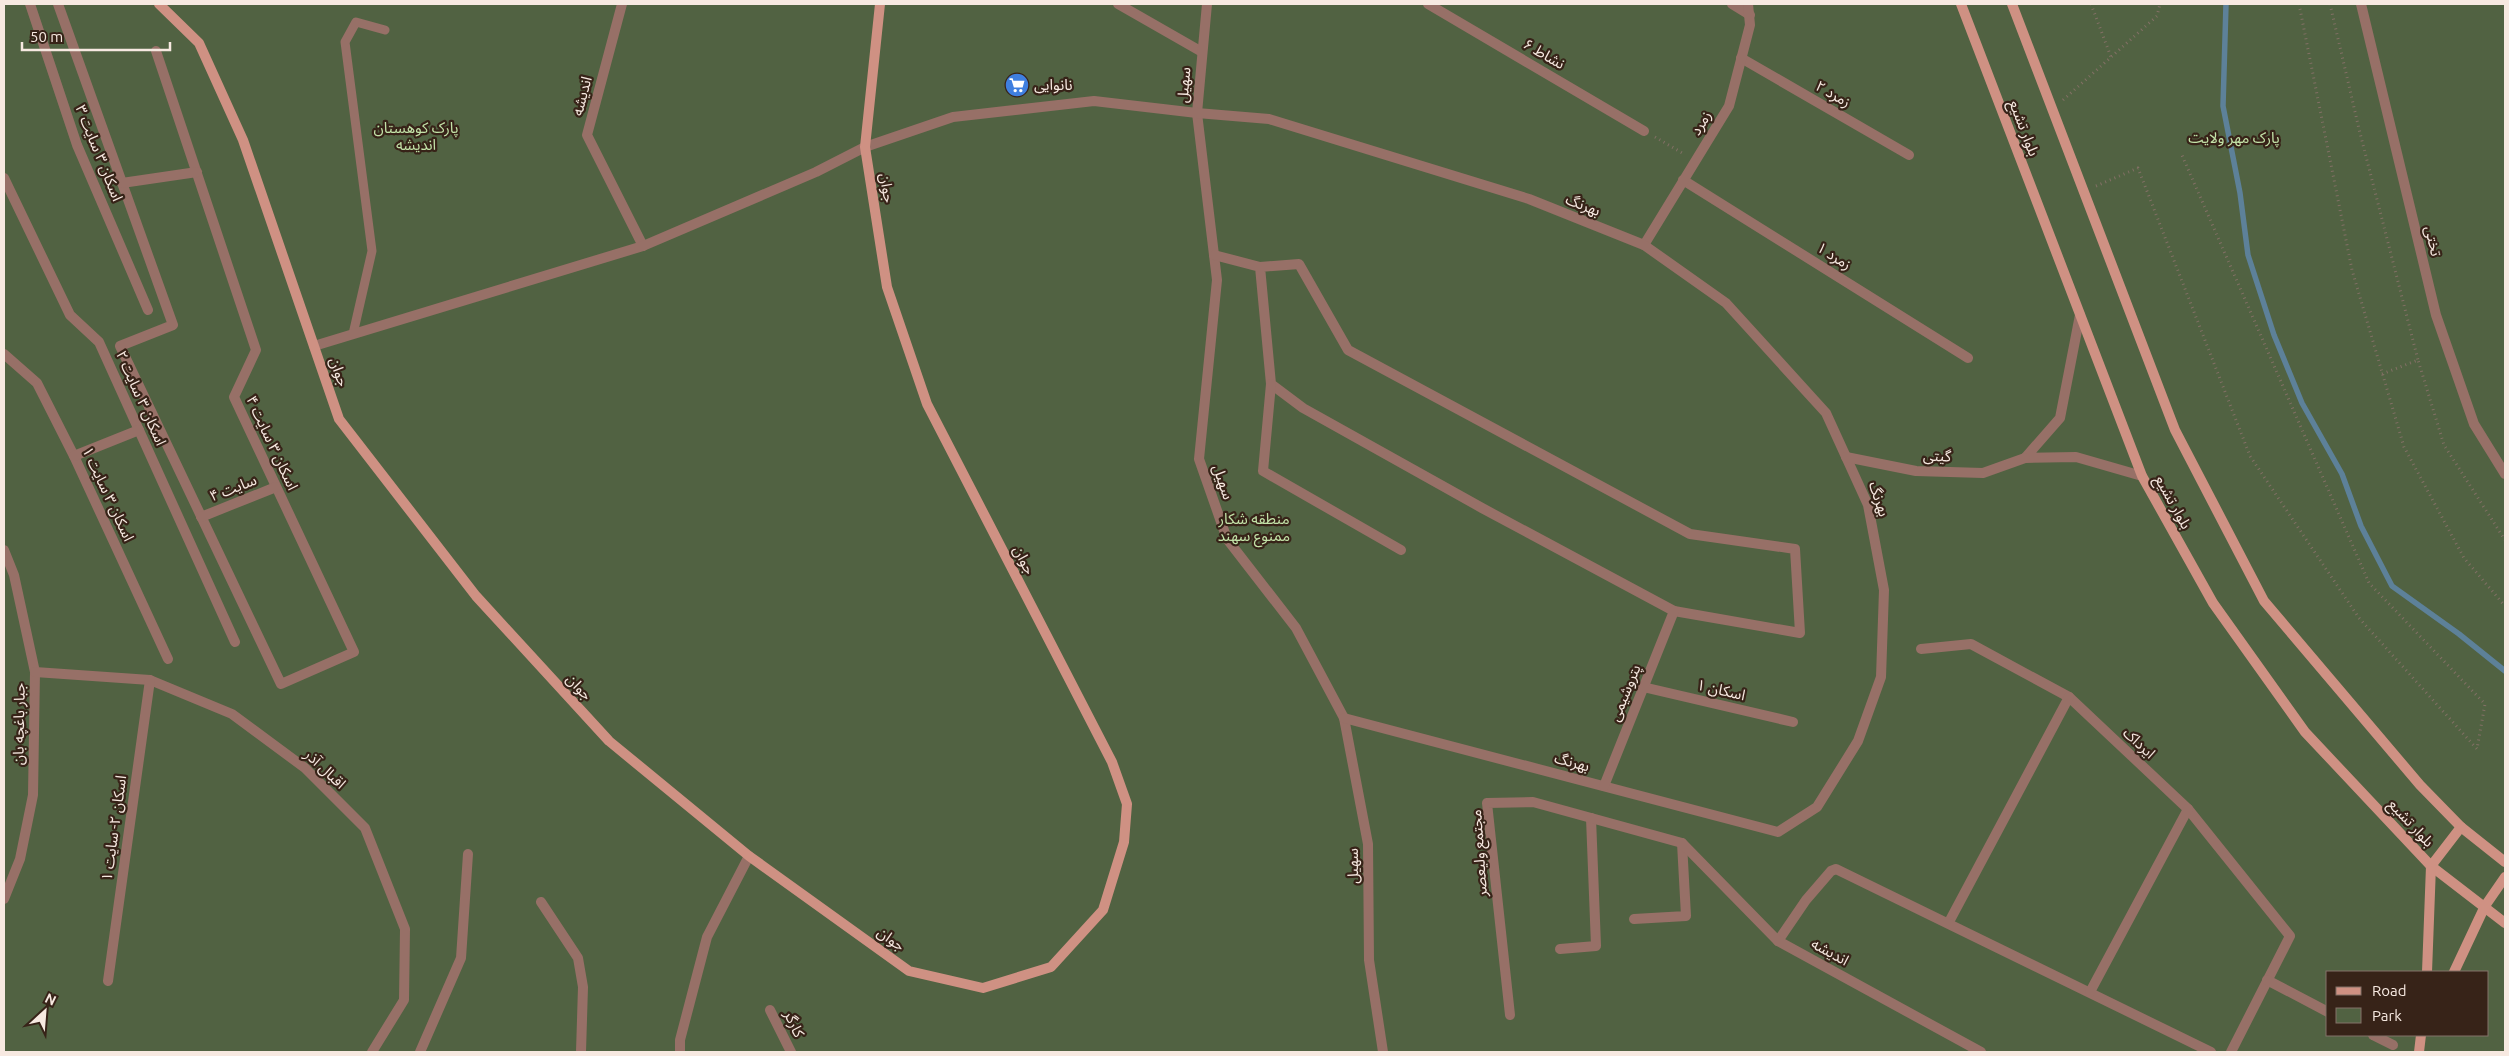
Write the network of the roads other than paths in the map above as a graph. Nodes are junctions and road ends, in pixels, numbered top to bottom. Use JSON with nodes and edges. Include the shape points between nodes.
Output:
{"nodes":[{"id":1,"x":30,"y":4,"type":"edge"},
{"id":2,"x":58,"y":4,"type":"edge"},
{"id":3,"x":159,"y":4,"type":"edge"},
{"id":4,"x":622,"y":4,"type":"edge"},
{"id":5,"x":880,"y":4,"type":"edge"},
{"id":6,"x":1118,"y":4,"type":"edge"},
{"id":7,"x":1206,"y":4,"type":"edge"},
{"id":8,"x":1428,"y":4,"type":"edge"},
{"id":9,"x":1732,"y":4,"type":"edge"},
{"id":10,"x":1748,"y":4,"type":"edge"},
{"id":11,"x":1961,"y":4,"type":"edge"},
{"id":12,"x":2012,"y":4,"type":"edge"},
{"id":13,"x":2362,"y":4,"type":"edge"},
{"id":14,"x":1750,"y":14,"type":"junction"},
{"id":15,"x":385,"y":30,"type":"dead end"},
{"id":16,"x":156,"y":52,"type":"dead end"},
{"id":17,"x":1202,"y":52,"type":"junction"},
{"id":18,"x":1741,"y":58,"type":"junction"},
{"id":19,"x":1197,"y":113,"type":"junction"},
{"id":20,"x":1644,"y":131,"type":"road end"},
{"id":21,"x":865,"y":147,"type":"junction"},
{"id":22,"x":1909,"y":155,"type":"dead end"},
{"id":23,"x":196,"y":172,"type":"junction"},
{"id":24,"x":4,"y":178,"type":"edge"},
{"id":25,"x":1683,"y":180,"type":"junction"},
{"id":26,"x":122,"y":183,"type":"junction"},
{"id":27,"x":1644,"y":245,"type":"junction"},
{"id":28,"x":643,"y":246,"type":"junction"},
{"id":29,"x":1214,"y":255,"type":"junction"},
{"id":30,"x":1260,"y":267,"type":"junction"},
{"id":31,"x":148,"y":310,"type":"dead end"},
{"id":32,"x":2080,"y":315,"type":"junction"},
{"id":33,"x":353,"y":334,"type":"junction"},
{"id":34,"x":314,"y":346,"type":"junction"},
{"id":35,"x":4,"y":354,"type":"edge"},
{"id":36,"x":1968,"y":358,"type":"dead end"},
{"id":37,"x":1271,"y":384,"type":"junction"},
{"id":38,"x":139,"y":430,"type":"junction"},
{"id":39,"x":74,"y":456,"type":"junction"},
{"id":40,"x":1846,"y":457,"type":"junction"},
{"id":41,"x":2025,"y":458,"type":"junction"},
{"id":42,"x":2505,"y":474,"type":"edge"},
{"id":43,"x":2142,"y":476,"type":"junction"},
{"id":44,"x":276,"y":487,"type":"junction"},
{"id":45,"x":201,"y":517,"type":"junction"},
{"id":46,"x":4,"y":550,"type":"edge"},
{"id":47,"x":1401,"y":550,"type":"dead end"},
{"id":48,"x":1674,"y":611,"type":"junction"},
{"id":49,"x":235,"y":642,"type":"dead end"},
{"id":50,"x":1921,"y":648,"type":"dead end"},
{"id":51,"x":168,"y":659,"type":"dead end"},
{"id":52,"x":35,"y":672,"type":"junction"},
{"id":53,"x":150,"y":680,"type":"junction"},
{"id":54,"x":1643,"y":687,"type":"junction"},
{"id":55,"x":2069,"y":697,"type":"junction"},
{"id":56,"x":1344,"y":718,"type":"junction"},
{"id":57,"x":1793,"y":722,"type":"dead end"},
{"id":58,"x":1604,"y":786,"type":"junction"},
{"id":59,"x":2188,"y":809,"type":"junction"},
{"id":60,"x":1591,"y":818,"type":"junction"},
{"id":61,"x":2461,"y":827,"type":"junction"},
{"id":62,"x":1685,"y":845,"type":"junction"},
{"id":63,"x":468,"y":854,"type":"dead end"},
{"id":64,"x":749,"y":856,"type":"junction"},
{"id":65,"x":2505,"y":862,"type":"edge"},
{"id":66,"x":2431,"y":866,"type":"junction"},
{"id":67,"x":2505,"y":877,"type":"edge"},
{"id":68,"x":4,"y":899,"type":"edge"},
{"id":69,"x":541,"y":902,"type":"dead end"},
{"id":70,"x":2485,"y":906,"type":"junction"},
{"id":71,"x":1634,"y":919,"type":"dead end"},
{"id":72,"x":1949,"y":922,"type":"junction"},
{"id":73,"x":2505,"y":922,"type":"edge"},
{"id":74,"x":1778,"y":941,"type":"junction"},
{"id":75,"x":1560,"y":949,"type":"dead end"},
{"id":76,"x":2426,"y":971,"type":"edge"},
{"id":77,"x":2454,"y":971,"type":"edge"},
{"id":78,"x":2267,"y":980,"type":"junction"},
{"id":79,"x":108,"y":981,"type":"dead end"},
{"id":80,"x":2090,"y":992,"type":"junction"},
{"id":81,"x":770,"y":1010,"type":"dead end"},
{"id":82,"x":2326,"y":1011,"type":"edge"},
{"id":83,"x":1510,"y":1015,"type":"dead end"},
{"id":84,"x":2375,"y":1036,"type":"edge"},
{"id":85,"x":2421,"y":1036,"type":"edge"},
{"id":86,"x":2393,"y":1045,"type":"dead end"},
{"id":87,"x":372,"y":1052,"type":"edge"},
{"id":88,"x":420,"y":1052,"type":"edge"},
{"id":89,"x":581,"y":1052,"type":"edge"},
{"id":90,"x":680,"y":1052,"type":"edge"},
{"id":91,"x":791,"y":1052,"type":"edge"},
{"id":92,"x":1383,"y":1052,"type":"edge"},
{"id":93,"x":1982,"y":1052,"type":"edge"},
{"id":94,"x":2211,"y":1052,"type":"edge"},
{"id":95,"x":2231,"y":1052,"type":"edge"},
{"id":96,"x":2419,"y":1052,"type":"edge"}],
"edges":[{"from":1,"to":31,"type":"street","name":"اسکان ۳ سایت ۳","via":[[77,145]]},
{"from":2,"to":26,"type":"street"},
{"from":3,"to":34,"type":"street","name":"جوان","via":[[199,44],[243,140]]},
{"from":4,"to":28,"type":"street","name":"اندیشه","via":[[588,135]]},
{"from":5,"to":21,"type":"street","name":"جوان"},
{"from":6,"to":17,"type":"street"},
{"from":7,"to":17,"type":"street","name":"سهیل"},
{"from":8,"to":20,"type":"street","name":"نشاط ۶"},
{"from":9,"to":14,"type":"street"},
{"from":10,"to":14,"type":"street","name":"زمرد"},
{"from":11,"to":32,"type":"street","name":"بلوار تشیع"},
{"from":12,"to":61,"type":"street","via":[[2175,430],[2264,601],[2420,785]]},
{"from":13,"to":42,"type":"street","name":"تختی","via":[[2436,315],[2474,424]]},
{"from":14,"to":18,"type":"street","name":"زمرد"},
{"from":15,"to":33,"type":"lane","via":[[356,22],[345,42],[372,251]]},
{"from":16,"to":23,"type":"street","name":"اسکان ۳ سایت ۴"},
{"from":17,"to":19,"type":"street","name":"سهیل"},
{"from":18,"to":22,"type":"street","name":"زمرد ۲"},
{"from":18,"to":25,"type":"street","name":"زمرد","via":[[1729,106]]},
{"from":19,"to":21,"type":"street","name":"بهرنگ","via":[[1094,101],[952,117]]},
{"from":19,"to":27,"type":"street","name":"بهرنگ","via":[[1269,119],[1529,199]]},
{"from":19,"to":29,"type":"street","name":"سهیل"},
{"from":21,"to":28,"type":"street","name":"بهرنگ","via":[[816,172]]},
{"from":21,"to":64,"type":"street","name":"جوان","via":[[887,288],[927,404],[1112,762],[1126,804],[1124,842],[1102,910],[1051,967],[983,988],[909,971]]},
{"from":23,"to":26,"type":"street"},
{"from":23,"to":44,"type":"street","name":"اسکان ۳ سایت ۴","via":[[256,350],[234,397]]},
{"from":24,"to":38,"type":"street","name":"اسکان ۳ سایت ۲","via":[[70,315],[99,342]]},
{"from":25,"to":27,"type":"street","name":"زمرد"},
{"from":25,"to":36,"type":"street","name":"زمرد ۱"},
{"from":26,"to":45,"type":"street","via":[[173,325],[120,346]]},
{"from":27,"to":40,"type":"street","name":"بهرنگ","via":[[1726,304],[1826,413]]},
{"from":28,"to":33,"type":"street","name":"بهرنگ"},
{"from":29,"to":30,"type":"street"},
{"from":29,"to":56,"type":"street","name":"سهیل","via":[[1217,280],[1199,459],[1227,539],[1296,628]]},
{"from":30,"to":37,"type":"street"},
{"from":30,"to":48,"type":"street","via":[[1299,264],[1348,350],[1690,534],[1795,549],[1800,633]]},
{"from":32,"to":41,"type":"street","name":"گیتی","via":[[2060,418]]},
{"from":32,"to":43,"type":"street","name":"بلوار تشیع"},
{"from":33,"to":34,"type":"street","name":"بهرنگ"},
{"from":34,"to":64,"type":"street","name":"جوان","via":[[339,419],[476,596],[609,741]]},
{"from":35,"to":39,"type":"street","name":"اسکان ۳ سایت ۱","via":[[37,383]]},
{"from":37,"to":47,"type":"street","via":[[1263,471]]},
{"from":37,"to":48,"type":"street","via":[[1303,408]]},
{"from":38,"to":39,"type":"street"},
{"from":38,"to":49,"type":"street","name":"اسکان ۳ سایت ۲"},
{"from":39,"to":51,"type":"street","name":"اسکان ۳ سایت ۱"},
{"from":40,"to":41,"type":"street","name":"گیتی","via":[[1916,471],[1983,473]]},
{"from":40,"to":58,"type":"street","name":"بهرنگ","via":[[1868,505],[1884,590],[1882,677],[1858,741],[1817,807],[1778,832]]},
{"from":41,"to":43,"type":"street","name":"گیتی","via":[[2076,457]]},
{"from":43,"to":66,"type":"street","name":"بلوار تشیع","via":[[2212,603],[2305,732]]},
{"from":44,"to":45,"type":"street","name":"سایت ۴"},
{"from":44,"to":45,"type":"street","name":"اسکان ۳ سایت ۴","via":[[354,652],[281,684]]},
{"from":46,"to":52,"type":"street","name":"جبار باغچه بان","via":[[14,574]]},
{"from":48,"to":54,"type":"street","name":"پتروشیمی"},
{"from":50,"to":55,"type":"street","name":"ایرداک","via":[[1971,644]]},
{"from":52,"to":53,"type":"street","name":"اقبال آذر"},
{"from":52,"to":68,"type":"street","name":"جبار باغچه بان","via":[[33,795],[20,859]]},
{"from":53,"to":79,"type":"street","name":"اسکان ۲- سایت ۱"},
{"from":53,"to":87,"type":"street","name":"اقبال آذر","via":[[232,714],[305,768],[365,828],[405,929],[404,1000]]},
{"from":54,"to":57,"type":"street","name":"اسکان ۱"},
{"from":54,"to":58,"type":"street","name":"پتروشیمی"},
{"from":55,"to":59,"type":"street","name":"ایرداک"},
{"from":55,"to":72,"type":"street"},
{"from":56,"to":58,"type":"street","name":"بهرنگ"},
{"from":56,"to":92,"type":"street","name":"سهیل","via":[[1368,844],[1369,960]]},
{"from":59,"to":78,"type":"street","name":"ایرداک","via":[[2290,936]]},
{"from":59,"to":80,"type":"street"},
{"from":60,"to":62,"type":"street","name":"مجتمع ولیعصر"},
{"from":60,"to":75,"type":"street","via":[[1596,946]]},
{"from":60,"to":83,"type":"street","name":"مجتمع ولیعصر","via":[[1533,802],[1488,803]]},
{"from":61,"to":65,"type":"street"},
{"from":61,"to":66,"type":"street"},
{"from":62,"to":71,"type":"street","via":[[1686,916]]},
{"from":62,"to":74,"type":"street","name":"اندیشه"},
{"from":63,"to":88,"type":"street","via":[[461,958]]},
{"from":64,"to":90,"type":"street","via":[[707,938],[680,1040]]},
{"from":66,"to":70,"type":"street","name":"بلوار تشیع"},
{"from":66,"to":76,"type":"street"},
{"from":67,"to":70,"type":"street"},
{"from":69,"to":89,"type":"street","via":[[578,958],[582,987]]},
{"from":70,"to":73,"type":"street","name":"بلوار تشیع"},
{"from":70,"to":77,"type":"street"},
{"from":72,"to":74,"type":"street","via":[[1836,869],[1806,900]]},
{"from":72,"to":80,"type":"street"},
{"from":74,"to":93,"type":"street","name":"اندیشه"},
{"from":78,"to":82,"type":"street"},
{"from":78,"to":95,"type":"street"},
{"from":80,"to":94,"type":"street"},
{"from":81,"to":91,"type":"street","name":"کارگر"},
{"from":84,"to":86,"type":"street"},
{"from":85,"to":96,"type":"street"}]}
